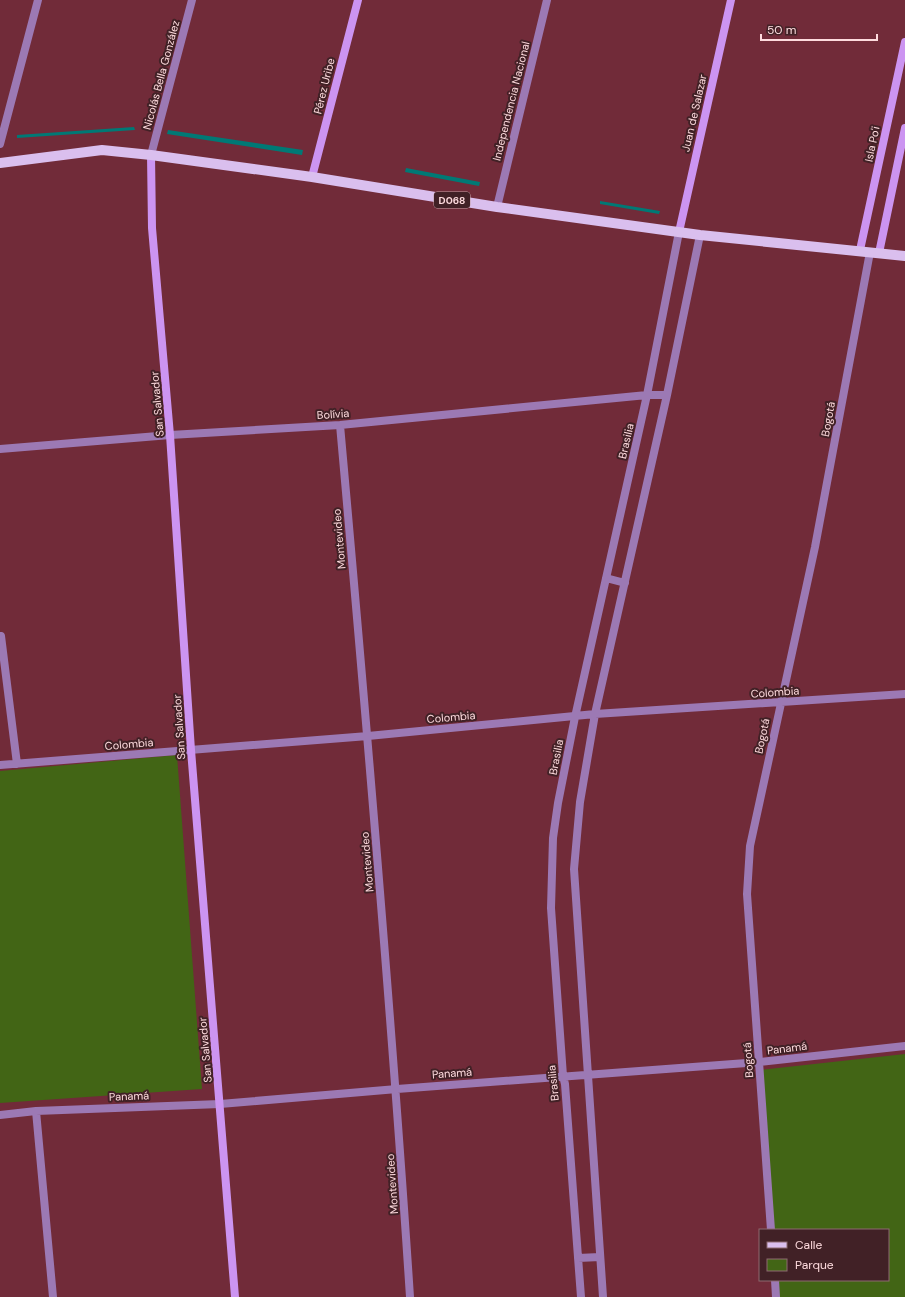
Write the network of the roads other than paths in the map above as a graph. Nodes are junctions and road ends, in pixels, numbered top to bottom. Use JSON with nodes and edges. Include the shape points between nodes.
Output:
{"nodes":[{"id":1,"x":38,"y":0,"type":"edge"},
{"id":2,"x":192,"y":0,"type":"edge"},
{"id":3,"x":358,"y":0,"type":"edge"},
{"id":4,"x":547,"y":0,"type":"edge"},
{"id":5,"x":731,"y":0,"type":"edge"},
{"id":6,"x":905,"y":42,"type":"edge"},
{"id":7,"x":905,"y":128,"type":"edge"},
{"id":8,"x":0,"y":144,"type":"edge"},
{"id":9,"x":151,"y":155,"type":"junction"},
{"id":10,"x":0,"y":163,"type":"edge"},
{"id":11,"x":312,"y":177,"type":"junction"},
{"id":12,"x":497,"y":207,"type":"junction"},
{"id":13,"x":679,"y":232,"type":"junction"},
{"id":14,"x":700,"y":235,"type":"junction"},
{"id":15,"x":869,"y":252,"type":"junction"},
{"id":16,"x":905,"y":256,"type":"edge"},
{"id":17,"x":647,"y":395,"type":"junction"},
{"id":18,"x":667,"y":395,"type":"junction"},
{"id":19,"x":340,"y":425,"type":"junction"},
{"id":20,"x":170,"y":435,"type":"junction"},
{"id":21,"x":0,"y":449,"type":"edge"},
{"id":22,"x":606,"y":578,"type":"junction"},
{"id":23,"x":625,"y":582,"type":"junction"},
{"id":24,"x":1,"y":636,"type":"dead end"},
{"id":25,"x":905,"y":694,"type":"edge"},
{"id":26,"x":781,"y":702,"type":"junction"},
{"id":27,"x":595,"y":714,"type":"junction"},
{"id":28,"x":576,"y":716,"type":"junction"},
{"id":29,"x":368,"y":736,"type":"junction"},
{"id":30,"x":191,"y":750,"type":"junction"},
{"id":31,"x":17,"y":764,"type":"junction"},
{"id":32,"x":0,"y":765,"type":"edge"},
{"id":33,"x":905,"y":1046,"type":"edge"},
{"id":34,"x":760,"y":1062,"type":"junction"},
{"id":35,"x":587,"y":1074,"type":"junction"},
{"id":36,"x":563,"y":1076,"type":"junction"},
{"id":37,"x":397,"y":1089,"type":"junction"},
{"id":38,"x":220,"y":1104,"type":"junction"},
{"id":39,"x":36,"y":1111,"type":"junction"},
{"id":40,"x":0,"y":1115,"type":"edge"},
{"id":41,"x":771,"y":1229,"type":"edge"},
{"id":42,"x":600,"y":1257,"type":"junction"},
{"id":43,"x":578,"y":1258,"type":"junction"},
{"id":44,"x":775,"y":1281,"type":"edge"},
{"id":45,"x":53,"y":1297,"type":"edge"},
{"id":46,"x":235,"y":1297,"type":"edge"},
{"id":47,"x":410,"y":1297,"type":"edge"},
{"id":48,"x":581,"y":1297,"type":"edge"},
{"id":49,"x":603,"y":1297,"type":"edge"},
{"id":50,"x":776,"y":1297,"type":"edge"}],
"edges":[{"from":1,"to":8,"type":"street"},
{"from":2,"to":9,"type":"street","name":"Nicolás Bella González"},
{"from":3,"to":11,"type":"street","name":"Pérez Uribe"},
{"from":4,"to":12,"type":"street","name":"Independencia Nacional"},
{"from":5,"to":13,"type":"street","name":"Juan de Salazar"},
{"from":6,"to":15,"type":"street","name":"Isla Po'i"},
{"from":7,"to":15,"type":"street"},
{"from":9,"to":10,"type":"main road","number":"D068","via":[[102,150]]},
{"from":9,"to":11,"type":"main road","number":"D068"},
{"from":9,"to":20,"type":"street","name":"San Salvador","via":[[152,228]]},
{"from":11,"to":12,"type":"main road","number":"D068"},
{"from":12,"to":13,"type":"main road","number":"D068"},
{"from":13,"to":14,"type":"main road","number":"D068"},
{"from":13,"to":17,"type":"street","name":"Brasilia"},
{"from":14,"to":15,"type":"main road","number":"D068"},
{"from":14,"to":18,"type":"street"},
{"from":15,"to":16,"type":"main road","number":"D068"},
{"from":15,"to":26,"type":"street","name":"Bogotá","via":[[815,547]]},
{"from":17,"to":18,"type":"street","name":"Bolívia"},
{"from":17,"to":19,"type":"street","name":"Bolívia"},
{"from":17,"to":22,"type":"street","name":"Brasilia"},
{"from":18,"to":23,"type":"street"},
{"from":19,"to":20,"type":"street","name":"Bolívia"},
{"from":19,"to":29,"type":"street","name":"Montevideo"},
{"from":20,"to":21,"type":"street","name":"Bolívia"},
{"from":20,"to":30,"type":"street","name":"San Salvador"},
{"from":22,"to":23,"type":"street"},
{"from":22,"to":28,"type":"street","name":"Brasilia"},
{"from":23,"to":27,"type":"street"},
{"from":24,"to":31,"type":"street"},
{"from":25,"to":26,"type":"street","name":"Colombia"},
{"from":26,"to":27,"type":"street","name":"Colombia"},
{"from":26,"to":34,"type":"street","name":"Bogotá","via":[[750,846],[747,894]]},
{"from":27,"to":28,"type":"street","name":"Colombia"},
{"from":27,"to":35,"type":"street","via":[[580,802],[574,869]]},
{"from":28,"to":29,"type":"street","name":"Colombia"},
{"from":28,"to":36,"type":"street","name":"Brasilia","via":[[553,838],[551,908]]},
{"from":29,"to":30,"type":"street","name":"Colombia"},
{"from":29,"to":37,"type":"street","name":"Montevideo"},
{"from":30,"to":31,"type":"street","name":"Colombia"},
{"from":30,"to":38,"type":"street","name":"San Salvador"},
{"from":31,"to":32,"type":"street","name":"Colombia"},
{"from":33,"to":34,"type":"street","name":"Panamá"},
{"from":34,"to":35,"type":"street","name":"Panamá"},
{"from":34,"to":41,"type":"street","name":"Bogotá"},
{"from":35,"to":36,"type":"street","name":"Panamá"},
{"from":35,"to":42,"type":"street"},
{"from":36,"to":37,"type":"street","name":"Panamá"},
{"from":36,"to":43,"type":"street","name":"Brasilia"},
{"from":37,"to":38,"type":"street","name":"Panamá"},
{"from":37,"to":47,"type":"street","name":"Montevideo"},
{"from":38,"to":39,"type":"street","name":"Panamá"},
{"from":38,"to":46,"type":"street","name":"San Salvador"},
{"from":39,"to":40,"type":"street","name":"Panamá"},
{"from":39,"to":45,"type":"street"},
{"from":42,"to":43,"type":"street"},
{"from":42,"to":49,"type":"street"},
{"from":43,"to":48,"type":"street","name":"Brasilia"},
{"from":44,"to":50,"type":"street"}]}
